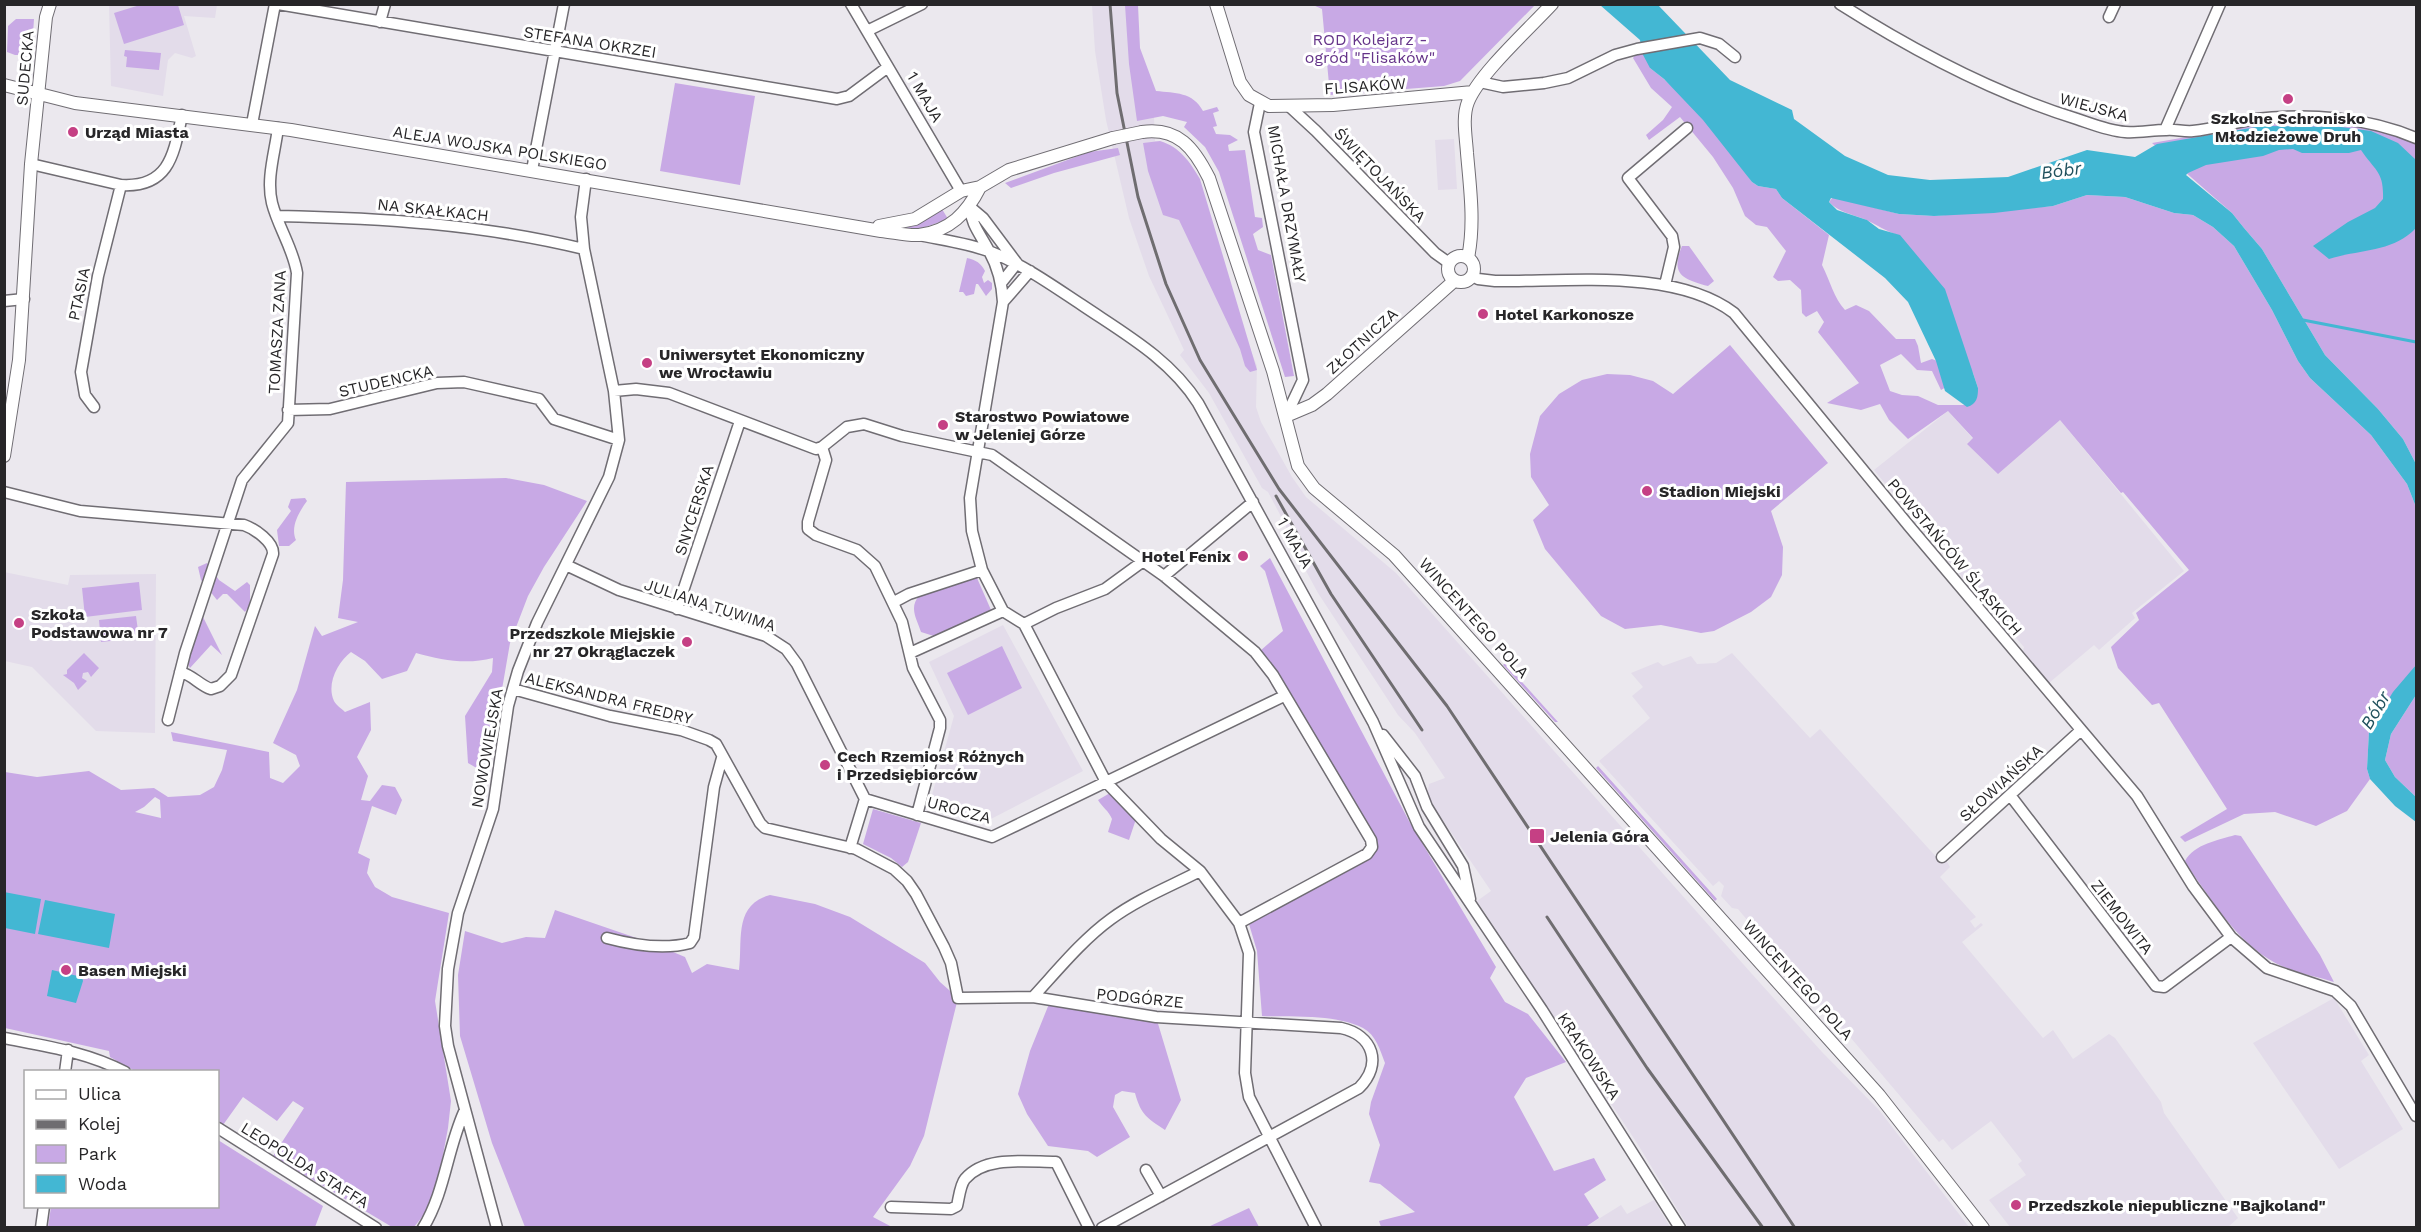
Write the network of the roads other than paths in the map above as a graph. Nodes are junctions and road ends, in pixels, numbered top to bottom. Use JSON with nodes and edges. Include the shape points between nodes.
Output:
{"nodes":[{"id":1,"x":50,"y":4,"type":"edge"},
{"id":2,"x":277,"y":4,"type":"edge"},
{"id":3,"x":385,"y":4,"type":"edge"},
{"id":4,"x":564,"y":4,"type":"edge"},
{"id":5,"x":851,"y":4,"type":"edge"},
{"id":6,"x":922,"y":4,"type":"edge"},
{"id":7,"x":1216,"y":4,"type":"edge"},
{"id":8,"x":1552,"y":4,"type":"edge"},
{"id":9,"x":1840,"y":4,"type":"edge"},
{"id":10,"x":2115,"y":4,"type":"edge"},
{"id":11,"x":2220,"y":4,"type":"edge"},
{"id":12,"x":1858,"y":9,"type":"edge"},
{"id":13,"x":2109,"y":17,"type":"dead end"},
{"id":14,"x":380,"y":22,"type":"junction"},
{"id":15,"x":867,"y":31,"type":"junction"},
{"id":16,"x":555,"y":52,"type":"junction"},
{"id":17,"x":1735,"y":57,"type":"dead end"},
{"id":18,"x":888,"y":67,"type":"junction"},
{"id":19,"x":4,"y":85,"type":"edge"},
{"id":20,"x":1476,"y":87,"type":"junction"},
{"id":21,"x":40,"y":94,"type":"junction"},
{"id":22,"x":1260,"y":103,"type":"junction"},
{"id":23,"x":1290,"y":107,"type":"junction"},
{"id":24,"x":182,"y":115,"type":"junction"},
{"id":25,"x":252,"y":124,"type":"junction"},
{"id":26,"x":278,"y":128,"type":"junction"},
{"id":27,"x":1687,"y":128,"type":"dead end"},
{"id":28,"x":2165,"y":130,"type":"junction"},
{"id":29,"x":2416,"y":138,"type":"edge"},
{"id":30,"x":31,"y":164,"type":"junction"},
{"id":31,"x":532,"y":170,"type":"junction"},
{"id":32,"x":586,"y":179,"type":"junction"},
{"id":33,"x":121,"y":184,"type":"junction"},
{"id":34,"x":980,"y":187,"type":"junction"},
{"id":35,"x":961,"y":191,"type":"junction"},
{"id":36,"x":970,"y":207,"type":"junction"},
{"id":37,"x":277,"y":216,"type":"junction"},
{"id":38,"x":866,"y":227,"type":"junction"},
{"id":39,"x":918,"y":235,"type":"junction"},
{"id":40,"x":584,"y":249,"type":"junction"},
{"id":41,"x":989,"y":251,"type":"junction"},
{"id":42,"x":1468,"y":258,"type":"junction"},
{"id":43,"x":1017,"y":263,"type":"junction"},
{"id":44,"x":1449,"y":263,"type":"junction"},
{"id":45,"x":1030,"y":271,"type":"junction"},
{"id":46,"x":1473,"y":276,"type":"junction"},
{"id":47,"x":1454,"y":281,"type":"junction"},
{"id":48,"x":1002,"y":282,"type":"junction"},
{"id":49,"x":1665,"y":285,"type":"junction"},
{"id":50,"x":24,"y":299,"type":"junction"},
{"id":51,"x":4,"y":301,"type":"edge"},
{"id":52,"x":1003,"y":302,"type":"junction"},
{"id":53,"x":614,"y":391,"type":"junction"},
{"id":54,"x":94,"y":407,"type":"dead end"},
{"id":55,"x":288,"y":410,"type":"junction"},
{"id":56,"x":1286,"y":416,"type":"junction"},
{"id":57,"x":740,"y":421,"type":"junction"},
{"id":58,"x":619,"y":440,"type":"junction"},
{"id":59,"x":822,"y":447,"type":"junction"},
{"id":60,"x":977,"y":451,"type":"junction"},
{"id":61,"x":4,"y":456,"type":"edge"},
{"id":62,"x":4,"y":492,"type":"edge"},
{"id":63,"x":1253,"y":502,"type":"junction"},
{"id":64,"x":229,"y":523,"type":"junction"},
{"id":65,"x":1142,"y":562,"type":"junction"},
{"id":66,"x":566,"y":565,"type":"junction"},
{"id":67,"x":982,"y":570,"type":"junction"},
{"id":68,"x":1164,"y":576,"type":"junction"},
{"id":69,"x":894,"y":602,"type":"junction"},
{"id":70,"x":677,"y":609,"type":"junction"},
{"id":71,"x":1003,"y":612,"type":"junction"},
{"id":72,"x":1024,"y":624,"type":"junction"},
{"id":73,"x":909,"y":653,"type":"junction"},
{"id":74,"x":180,"y":672,"type":"junction"},
{"id":75,"x":513,"y":689,"type":"junction"},
{"id":76,"x":1284,"y":696,"type":"junction"},
{"id":77,"x":168,"y":720,"type":"dead end"},
{"id":78,"x":1373,"y":722,"type":"junction"},
{"id":79,"x":2080,"y":731,"type":"junction"},
{"id":80,"x":722,"y":758,"type":"junction"},
{"id":81,"x":1106,"y":782,"type":"junction"},
{"id":82,"x":2010,"y":795,"type":"junction"},
{"id":83,"x":865,"y":799,"type":"junction"},
{"id":84,"x":916,"y":814,"type":"junction"},
{"id":85,"x":850,"y":848,"type":"junction"},
{"id":86,"x":1942,"y":857,"type":"dead end"},
{"id":87,"x":1200,"y":871,"type":"junction"},
{"id":88,"x":1470,"y":902,"type":"junction"},
{"id":89,"x":1239,"y":922,"type":"junction"},
{"id":90,"x":2231,"y":937,"type":"junction"},
{"id":91,"x":607,"y":938,"type":"dead end"},
{"id":92,"x":1033,"y":997,"type":"junction"},
{"id":93,"x":958,"y":998,"type":"joint"},
{"id":94,"x":1245,"y":1022,"type":"junction"},
{"id":95,"x":4,"y":1038,"type":"edge"},
{"id":96,"x":68,"y":1050,"type":"junction"},
{"id":97,"x":65,"y":1070,"type":"edge"},
{"id":98,"x":123,"y":1070,"type":"edge"},
{"id":99,"x":464,"y":1112,"type":"junction"},
{"id":100,"x":2416,"y":1116,"type":"edge"},
{"id":101,"x":219,"y":1129,"type":"edge"},
{"id":102,"x":1270,"y":1137,"type":"junction"},
{"id":103,"x":1146,"y":1170,"type":"dead end"},
{"id":104,"x":1161,"y":1196,"type":"junction"},
{"id":105,"x":891,"y":1207,"type":"dead end"},
{"id":106,"x":44,"y":1208,"type":"edge"},
{"id":107,"x":41,"y":1227,"type":"edge"},
{"id":108,"x":376,"y":1227,"type":"edge"},
{"id":109,"x":423,"y":1227,"type":"edge"},
{"id":110,"x":497,"y":1227,"type":"edge"},
{"id":111,"x":1089,"y":1227,"type":"edge"},
{"id":112,"x":1102,"y":1227,"type":"edge"},
{"id":113,"x":1316,"y":1227,"type":"edge"},
{"id":114,"x":1680,"y":1227,"type":"edge"},
{"id":115,"x":1983,"y":1227,"type":"edge"}],
"edges":[{"from":1,"to":21,"type":"street","name":"SUDECKA"},
{"from":2,"to":14,"type":"street","name":"STEFANA OKRZEI"},
{"from":2,"to":25,"type":"street"},
{"from":3,"to":14,"type":"street"},
{"from":4,"to":16,"type":"street"},
{"from":5,"to":15,"type":"street","name":"1 MAJA"},
{"from":6,"to":15,"type":"street"},
{"from":7,"to":22,"type":"street","name":"MICHAŁA DRZYMAŁY","via":[[1240,82]]},
{"from":8,"to":20,"type":"street"},
{"from":9,"to":12,"type":"street","name":"WIEJSKA"},
{"from":10,"to":13,"type":"street"},
{"from":11,"to":28,"type":"street"},
{"from":12,"to":28,"type":"street","name":"WIEJSKA","via":[[1947,66],[2015,97],[2123,132]]},
{"from":14,"to":16,"type":"street","name":"STEFANA OKRZEI"},
{"from":15,"to":18,"type":"street","name":"1 MAJA"},
{"from":16,"to":18,"type":"street","name":"STEFANA OKRZEI","via":[[837,99],[849,96]]},
{"from":16,"to":31,"type":"street"},
{"from":17,"to":20,"type":"street","name":"FLISAKÓW","via":[[1719,44],[1700,38],[1615,55],[1568,78]]},
{"from":18,"to":35,"type":"street","name":"1 MAJA"},
{"from":19,"to":21,"type":"street","name":"ALEJA WOJSKA POLSKIEGO"},
{"from":20,"to":23,"type":"street","name":"FLISAKÓW","via":[[1432,97]]},
{"from":20,"to":42,"type":"street","via":[[1465,110],[1473,233]]},
{"from":21,"to":24,"type":"street","name":"ALEJA WOJSKA POLSKIEGO","via":[[75,103]]},
{"from":21,"to":30,"type":"street","name":"SUDECKA"},
{"from":22,"to":23,"type":"street","name":"FLISAKÓW"},
{"from":22,"to":56,"type":"street","name":"MICHAŁA DRZYMAŁY","via":[[1254,132],[1303,380]]},
{"from":23,"to":44,"type":"street","name":"ŚWIĘTOJAŃSKA"},
{"from":24,"to":25,"type":"street","name":"ALEJA WOJSKA POLSKIEGO"},
{"from":24,"to":33,"type":"street","via":[[163,173],[145,184]]},
{"from":25,"to":26,"type":"street","name":"ALEJA WOJSKA POLSKIEGO"},
{"from":26,"to":31,"type":"street","name":"ALEJA WOJSKA POLSKIEGO"},
{"from":26,"to":37,"type":"street","name":"TOMASZA ZANA","via":[[270,179]]},
{"from":27,"to":49,"type":"street","via":[[1628,178],[1672,236],[1674,247]]},
{"from":28,"to":29,"type":"street","name":"WIEJSKA","via":[[2191,131],[2256,119],[2345,119]]},
{"from":30,"to":33,"type":"street"},
{"from":30,"to":50,"type":"street","name":"SUDECKA"},
{"from":31,"to":32,"type":"street","name":"ALEJA WOJSKA POLSKIEGO"},
{"from":32,"to":38,"type":"street","name":"ALEJA WOJSKA POLSKIEGO"},
{"from":32,"to":40,"type":"street","name":"NOWOWIEJSKA","via":[[581,217]]},
{"from":33,"to":54,"type":"street","name":"PTASIA","via":[[83,353],[81,384]]},
{"from":34,"to":35,"type":"street","name":"WINCENTEGO POLA"},
{"from":34,"to":36,"type":"street"},
{"from":34,"to":56,"type":"street","name":"WINCENTEGO POLA","bridge":true,"via":[[1009,170],[1113,138],[1162,131],[1178,138],[1194,152],[1209,178]]},
{"from":35,"to":36,"type":"street","name":"1 MAJA"},
{"from":35,"to":38,"type":"street","name":"WINCENTEGO POLA","via":[[915,219]]},
{"from":36,"to":39,"type":"street","via":[[946,226]]},
{"from":36,"to":41,"type":"street","name":"1 MAJA","via":[[970,217]]},
{"from":36,"to":43,"type":"street","name":"1 MAJA"},
{"from":37,"to":40,"type":"street","name":"NA SKAŁKACH","via":[[428,223]]},
{"from":37,"to":55,"type":"street","name":"TOMASZA ZANA","via":[[297,273]]},
{"from":38,"to":39,"type":"street","name":"ALEJA WOJSKA POLSKIEGO"},
{"from":39,"to":41,"type":"street","name":"ALEJA WOJSKA POLSKIEGO"},
{"from":40,"to":53,"type":"street","name":"NOWOWIEJSKA"},
{"from":41,"to":43,"type":"street","name":"1 MAJA"},
{"from":41,"to":48,"type":"street"},
{"from":42,"to":44,"type":"street","via":[[1458,256]]},
{"from":42,"to":46,"type":"street","via":[[1474,266]]},
{"from":43,"to":45,"type":"street","name":"1 MAJA"},
{"from":43,"to":48,"type":"street"},
{"from":44,"to":47,"type":"street","via":[[1448,273]]},
{"from":45,"to":52,"type":"street"},
{"from":45,"to":63,"type":"street","name":"1 MAJA","via":[[1137,342],[1178,375]]},
{"from":46,"to":47,"type":"street","via":[[1466,282]]},
{"from":46,"to":49,"type":"street","name":"POWSTAŃCÓW ŚLĄSKICH","via":[[1495,281],[1644,281]]},
{"from":47,"to":56,"type":"street","name":"ZŁOTNICZA","via":[[1327,394]]},
{"from":48,"to":52,"type":"street"},
{"from":49,"to":79,"type":"street","name":"POWSTAŃCÓW ŚLĄSKICH","via":[[1718,303],[1742,321]]},
{"from":50,"to":51,"type":"street"},
{"from":50,"to":61,"type":"street","name":"SUDECKA"},
{"from":52,"to":60,"type":"street"},
{"from":53,"to":57,"type":"street","via":[[669,393]]},
{"from":53,"to":58,"type":"street","name":"NOWOWIEJSKA"},
{"from":55,"to":58,"type":"street","name":"STUDENCKA","via":[[330,409],[437,383],[464,382],[539,399],[554,419]]},
{"from":55,"to":64,"type":"street","name":"TOMASZA ZANA","via":[[285,429],[242,480]]},
{"from":56,"to":115,"type":"street","name":"WINCENTEGO POLA","via":[[1294,456],[1314,488],[1394,555],[1879,1095]]},
{"from":57,"to":59,"type":"street","via":[[809,447]]},
{"from":57,"to":70,"type":"street","name":"SNYCERSKA"},
{"from":58,"to":66,"type":"street","name":"NOWOWIEJSKA","via":[[609,477]]},
{"from":59,"to":60,"type":"street","via":[[846,427],[864,424]]},
{"from":59,"to":69,"type":"street","via":[[826,460],[809,530],[863,554],[879,572]]},
{"from":60,"to":65,"type":"street","via":[[992,455]]},
{"from":60,"to":67,"type":"street","via":[[969,512]]},
{"from":62,"to":64,"type":"street","via":[[80,510]]},
{"from":63,"to":68,"type":"street"},
{"from":63,"to":78,"type":"street","name":"1 MAJA"},
{"from":64,"to":74,"type":"street","name":"TOMASZA ZANA"},
{"from":64,"to":74,"type":"street","via":[[253,529],[272,546],[273,554],[237,664],[226,682],[211,689],[192,675]]},
{"from":65,"to":68,"type":"street"},
{"from":65,"to":72,"type":"street","via":[[1105,589]]},
{"from":66,"to":70,"type":"street","name":"JULIANA TUWIMA","via":[[619,590]]},
{"from":66,"to":75,"type":"street","name":"NOWOWIEJSKA","via":[[537,623]]},
{"from":67,"to":69,"type":"street"},
{"from":67,"to":71,"type":"street"},
{"from":68,"to":76,"type":"street","via":[[1256,652]]},
{"from":69,"to":73,"type":"street"},
{"from":70,"to":83,"type":"street","name":"JULIANA TUWIMA","via":[[755,632],[786,649]]},
{"from":71,"to":72,"type":"street"},
{"from":71,"to":73,"type":"street"},
{"from":72,"to":81,"type":"street"},
{"from":73,"to":84,"type":"street","via":[[940,720]]},
{"from":74,"to":77,"type":"street","name":"TOMASZA ZANA"},
{"from":75,"to":80,"type":"street","name":"ALEKSANDRA FREDRY","via":[[681,730],[716,744]]},
{"from":75,"to":99,"type":"street","name":"NOWOWIEJSKA","via":[[493,809],[458,913],[448,969],[445,1026]]},
{"from":76,"to":81,"type":"street","name":"UROCZA"},
{"from":76,"to":89,"type":"street","via":[[1372,847],[1367,854]]},
{"from":78,"to":88,"type":"street","name":"1 MAJA","via":[[1419,827]]},
{"from":78,"to":88,"type":"street","via":[[1415,776],[1427,807],[1463,866]]},
{"from":79,"to":82,"type":"street","name":"SŁOWIAŃSKA"},
{"from":79,"to":90,"type":"street","name":"POWSTAŃCÓW ŚLĄSKICH","via":[[2137,796],[2188,878]]},
{"from":80,"to":85,"type":"street","name":"ALEKSANDRA FREDRY","via":[[765,828]]},
{"from":80,"to":91,"type":"street","via":[[714,787],[694,937],[690,943],[678,946]]},
{"from":81,"to":84,"type":"street","name":"UROCZA","via":[[992,837]]},
{"from":81,"to":87,"type":"street","via":[[1161,839]]},
{"from":82,"to":86,"type":"street","name":"SŁOWIAŃSKA"},
{"from":82,"to":90,"type":"street","name":"ZIEMOWITA","via":[[2156,986],[2164,987]]},
{"from":83,"to":84,"type":"street","name":"UROCZA"},
{"from":83,"to":85,"type":"street"},
{"from":85,"to":93,"type":"street","name":"ALEKSANDRA FREDRY","via":[[877,858],[907,881],[948,955]]},
{"from":87,"to":89,"type":"street"},
{"from":87,"to":92,"type":"street","via":[[1111,919]]},
{"from":88,"to":114,"type":"street","name":"KRAKOWSKA"},
{"from":89,"to":94,"type":"street","via":[[1249,953]]},
{"from":90,"to":100,"type":"street","name":"POWSTAŃCÓW ŚLĄSKICH","via":[[2267,968],[2343,997]]},
{"from":92,"to":93,"type":"street","name":"PODGÓRZE"},
{"from":92,"to":94,"type":"street","name":"PODGÓRZE","via":[[1156,1017]]},
{"from":94,"to":102,"type":"street","via":[[1245,1073],[1250,1097]]},
{"from":94,"to":102,"type":"street","name":"PODGÓRZE","via":[[1349,1030],[1363,1038],[1372,1053],[1373,1067],[1359,1088]]},
{"from":95,"to":96,"type":"street"},
{"from":96,"to":97,"type":"street"},
{"from":96,"to":98,"type":"street"},
{"from":99,"to":109,"type":"street","via":[[437,1200]]},
{"from":99,"to":110,"type":"street","name":"NOWOWIEJSKA"},
{"from":101,"to":108,"type":"street","name":"LEOPOLDA STAFFA"},
{"from":102,"to":104,"type":"street","name":"PODGÓRZE"},
{"from":102,"to":113,"type":"street"},
{"from":103,"to":104,"type":"street"},
{"from":104,"to":112,"type":"street","name":"PODGÓRZE"},
{"from":105,"to":111,"type":"street","via":[[951,1209],[957,1206],[963,1180],[978,1169],[997,1163],[1056,1162]]},
{"from":106,"to":107,"type":"street"}]}
